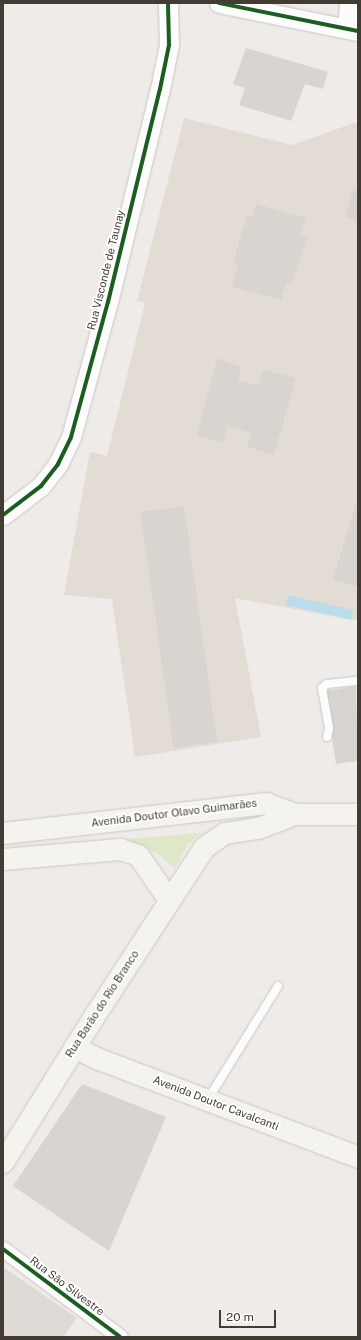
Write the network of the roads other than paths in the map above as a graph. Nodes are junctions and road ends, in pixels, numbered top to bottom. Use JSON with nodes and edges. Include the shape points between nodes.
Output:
{"nodes":[{"id":1,"x":168,"y":3,"type":"edge"},
{"id":2,"x":219,"y":3,"type":"edge"},
{"id":3,"x":349,"y":3,"type":"edge"},
{"id":4,"x":352,"y":30,"type":"edge"},
{"id":5,"x":3,"y":515,"type":"edge"},
{"id":6,"x":358,"y":681,"type":"edge"},
{"id":7,"x":327,"y":737,"type":"dead end"},
{"id":8,"x":294,"y":814,"type":"junction"},
{"id":9,"x":358,"y":814,"type":"edge"},
{"id":10,"x":3,"y":833,"type":"edge"},
{"id":11,"x":3,"y":860,"type":"edge"},
{"id":12,"x":169,"y":900,"type":"junction"},
{"id":13,"x":128,"y":963,"type":"junction"},
{"id":14,"x":278,"y":986,"type":"dead end"},
{"id":15,"x":74,"y":1047,"type":"junction"},
{"id":16,"x":103,"y":1060,"type":"junction"},
{"id":17,"x":208,"y":1100,"type":"junction"},
{"id":18,"x":358,"y":1157,"type":"edge"},
{"id":19,"x":3,"y":1162,"type":"edge"},
{"id":20,"x":3,"y":1249,"type":"edge"},
{"id":21,"x":120,"y":1337,"type":"edge"}],
"edges":[{"from":1,"to":5,"type":"street","name":"Rua Visconde de Taunay","via":[[169,45],[160,89],[108,302],[71,437],[58,464],[41,486]]},
{"from":2,"to":4,"type":"street"},
{"from":3,"to":4,"type":"street"},
{"from":6,"to":7,"type":"lane","via":[[327,684],[322,688]]},
{"from":8,"to":9,"type":"main road"},
{"from":8,"to":10,"type":"main road","name":"Avenida Doutor Olavo Guimarães","via":[[266,803]]},
{"from":8,"to":12,"type":"main road","name":"Rua Barão do Rio Branco","via":[[258,828],[225,833],[204,847]]},
{"from":11,"to":12,"type":"main road","via":[[120,849],[138,855]]},
{"from":12,"to":13,"type":"main road","name":"Rua Barão do Rio Branco"},
{"from":13,"to":15,"type":"main road","name":"Rua Barão do Rio Branco"},
{"from":13,"to":16,"type":"main road","via":[[121,984],[96,1030],[97,1049]]},
{"from":14,"to":17,"type":"lane"},
{"from":15,"to":16,"type":"main road","name":"Avenida Doutor Cavalcanti"},
{"from":15,"to":19,"type":"main road","name":"Rua Barão do Rio Branco"},
{"from":16,"to":17,"type":"main road","name":"Avenida Doutor Cavalcanti"},
{"from":17,"to":18,"type":"main road","name":"Avenida Doutor Cavalcanti"},
{"from":20,"to":21,"type":"street","name":"Rua São Silvestre"}]}
